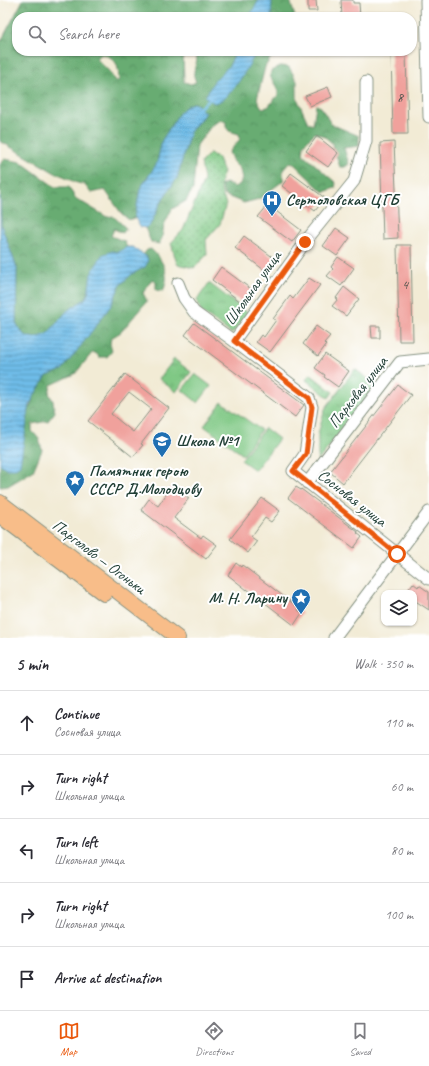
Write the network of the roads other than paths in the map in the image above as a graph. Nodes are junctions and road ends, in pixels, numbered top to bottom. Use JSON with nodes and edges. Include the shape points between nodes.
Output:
{"nodes":[{"id":1,"x":426,"y":0,"type":"edge"},
{"id":2,"x":366,"y":82,"type":"dead end"},
{"id":3,"x":429,"y":117,"type":"edge"},
{"id":4,"x":178,"y":283,"type":"dead end"},
{"id":5,"x":234,"y":341,"type":"junction"},
{"id":6,"x":429,"y":359,"type":"edge"},
{"id":7,"x":293,"y":471,"type":"joint"},
{"id":8,"x":307,"y":483,"type":"junction"},
{"id":9,"x":0,"y":502,"type":"edge"},
{"id":10,"x":429,"y":512,"type":"edge"},
{"id":11,"x":0,"y":516,"type":"edge"},
{"id":12,"x":397,"y":554,"type":"junction"},
{"id":13,"x":429,"y":579,"type":"edge"},
{"id":14,"x":163,"y":638,"type":"edge"},
{"id":15,"x":178,"y":638,"type":"edge"},
{"id":16,"x":334,"y":638,"type":"edge"}],
"edges":[{"from":1,"to":3,"type":"street"},
{"from":2,"to":5,"type":"street","name":"Школьная улица","via":[[366,140],[354,181],[309,236]]},
{"from":4,"to":5,"type":"street","name":"Школьная улица","via":[[194,312]]},
{"from":5,"to":7,"type":"street","name":"Школьная улица","via":[[309,398],[312,407],[306,454]]},
{"from":6,"to":8,"type":"street","name":"Парковая улица","via":[[400,362]]},
{"from":7,"to":8,"type":"street","name":"Сосновая улица"},
{"from":8,"to":12,"type":"street","name":"Сосновая улица"},
{"from":9,"to":15,"type":"main road","name":"Парголово — Огоньки"},
{"from":10,"to":12,"type":"street"},
{"from":11,"to":14,"type":"main road","name":"Парголово — Огоньки"},
{"from":12,"to":13,"type":"street","name":"Сосновая улица"},
{"from":12,"to":16,"type":"street"}]}
